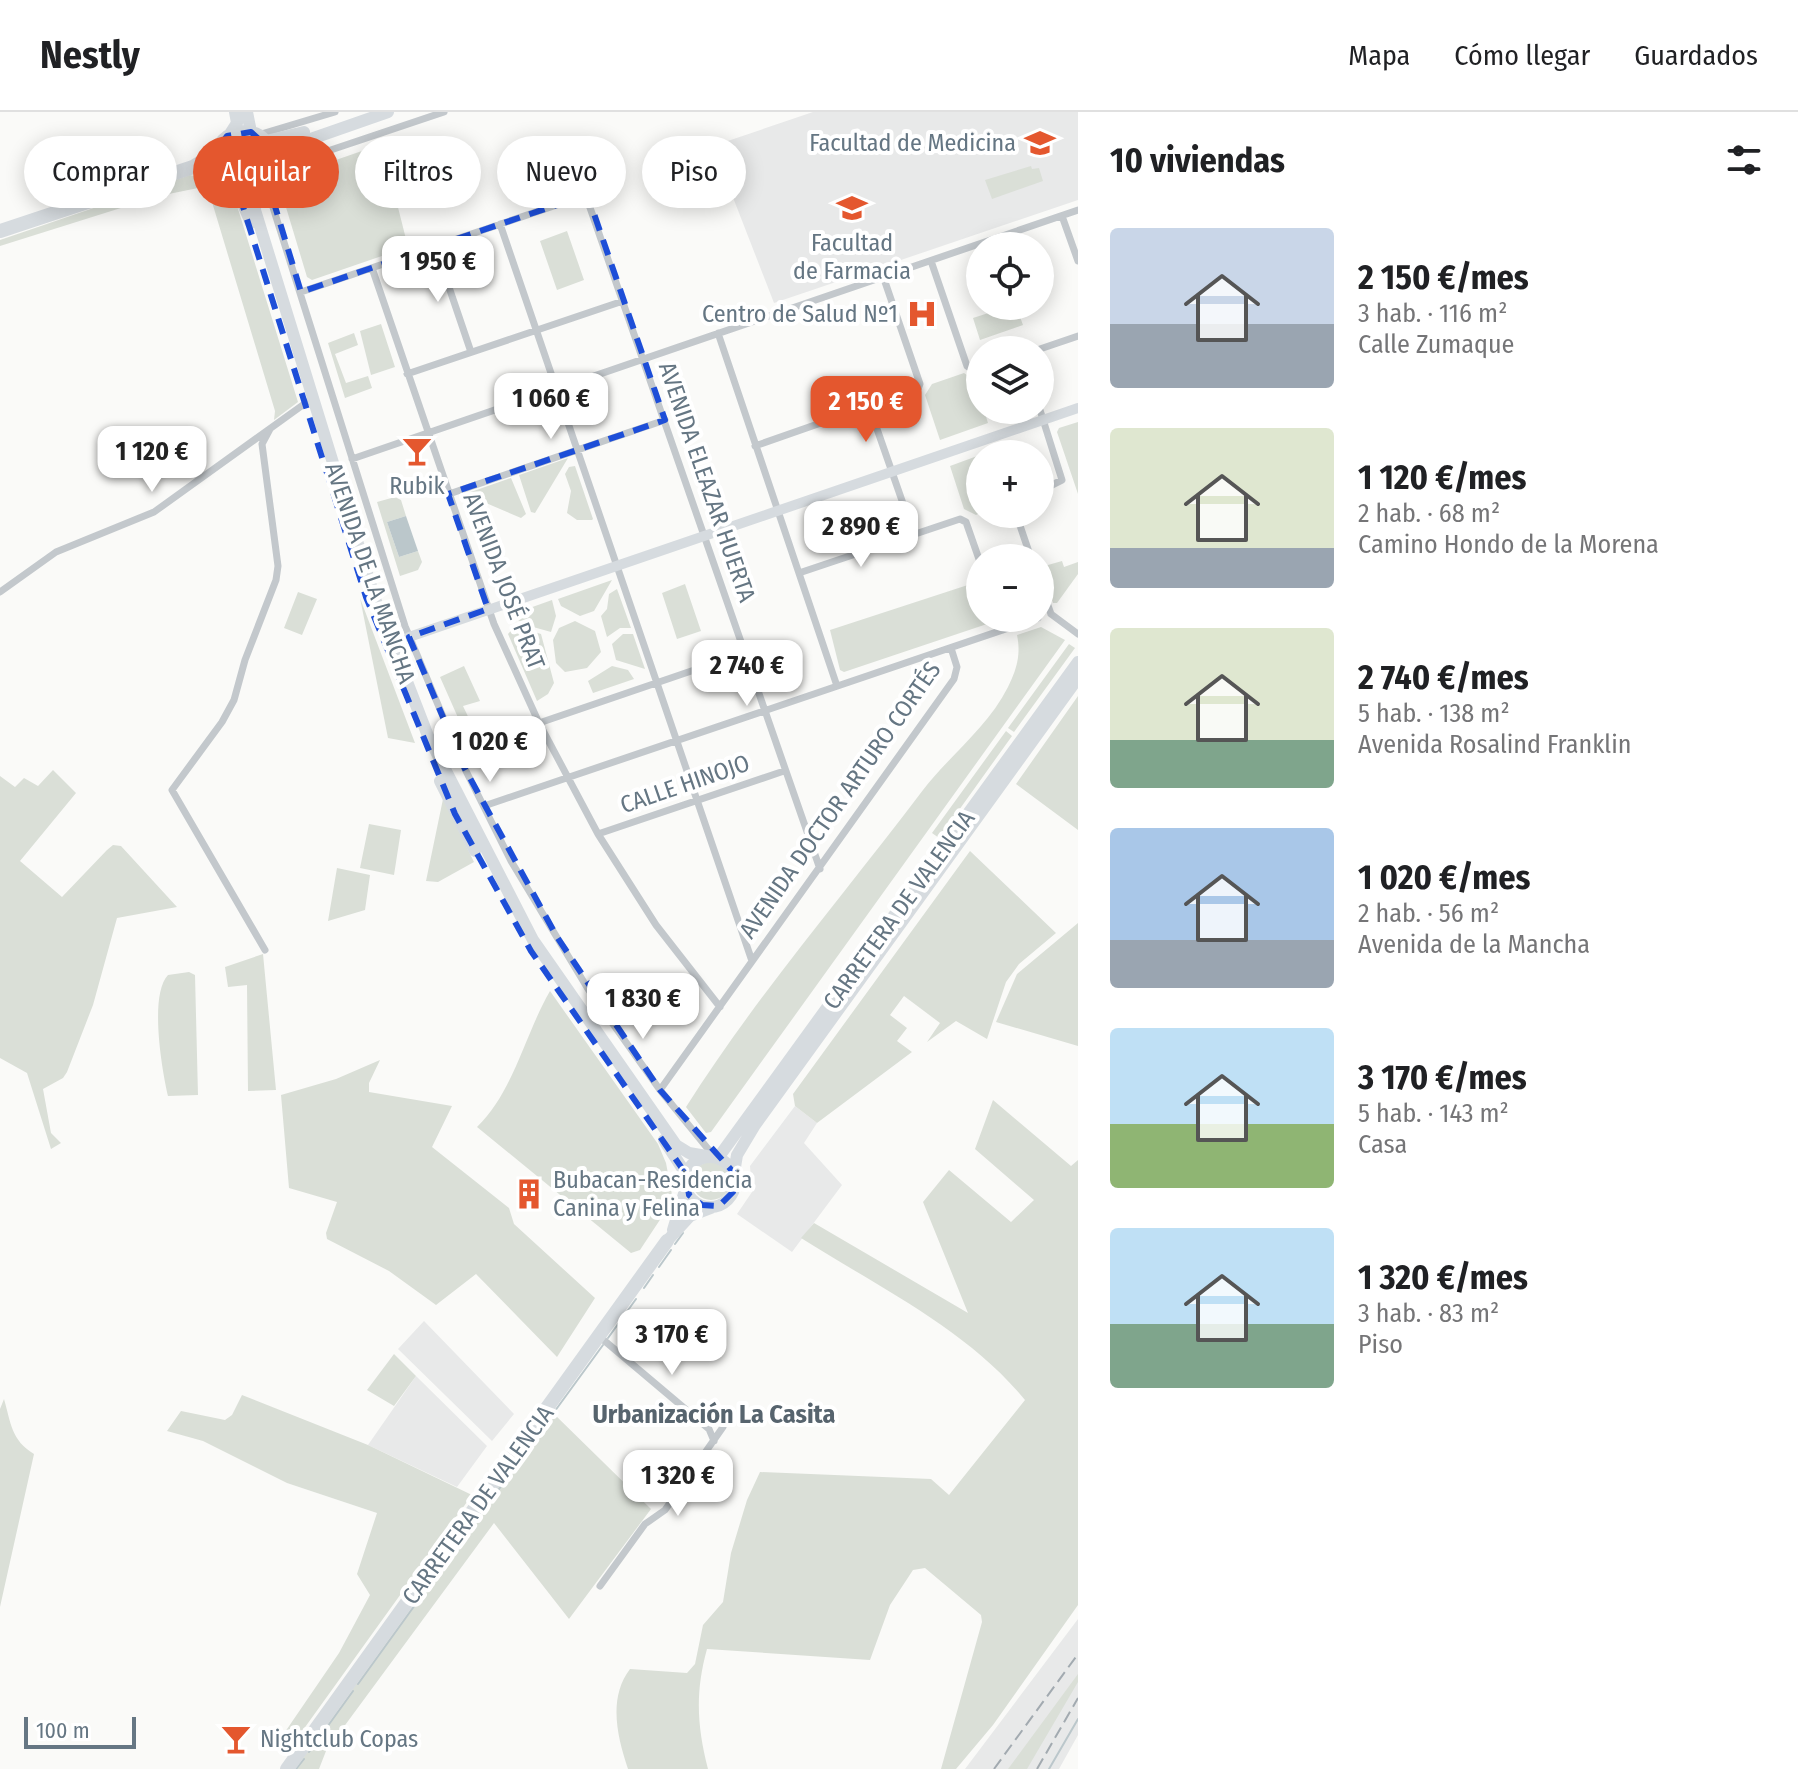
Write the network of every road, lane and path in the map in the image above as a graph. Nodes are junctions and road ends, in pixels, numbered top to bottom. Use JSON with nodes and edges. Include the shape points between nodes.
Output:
{"nodes":[{"id":1,"x":335,"y":112,"type":"edge"},
{"id":2,"x":364,"y":112,"type":"edge"},
{"id":3,"x":388,"y":112,"type":"edge"},
{"id":4,"x":444,"y":112,"type":"edge"},
{"id":5,"x":242,"y":115,"type":"edge"},
{"id":6,"x":227,"y":136,"type":"edge"},
{"id":7,"x":258,"y":136,"type":"junction"},
{"id":8,"x":319,"y":136,"type":"edge"},
{"id":9,"x":339,"y":147,"type":"edge"},
{"id":10,"x":193,"y":167,"type":"edge"},
{"id":11,"x":245,"y":208,"type":"edge"},
{"id":12,"x":258,"y":208,"type":"edge"},
{"id":13,"x":276,"y":208,"type":"edge"},
{"id":14,"x":1078,"y":210,"type":"edge"},
{"id":15,"x":1062,"y":216,"type":"junction"},
{"id":16,"x":500,"y":224,"type":"junction"},
{"id":17,"x":0,"y":231,"type":"edge"},
{"id":18,"x":435,"y":246,"type":"junction"},
{"id":19,"x":931,"y":261,"type":"junction"},
{"id":20,"x":1078,"y":261,"type":"edge"},
{"id":21,"x":372,"y":268,"type":"junction"},
{"id":22,"x":883,"y":276,"type":"junction"},
{"id":23,"x":301,"y":292,"type":"junction"},
{"id":24,"x":623,"y":301,"type":"junction"},
{"id":25,"x":536,"y":330,"type":"junction"},
{"id":26,"x":718,"y":333,"type":"junction"},
{"id":27,"x":1078,"y":336,"type":"edge"},
{"id":28,"x":1054,"y":344,"type":"edge"},
{"id":29,"x":471,"y":352,"type":"junction"},
{"id":30,"x":644,"y":359,"type":"junction"},
{"id":31,"x":966,"y":363,"type":"edge"},
{"id":32,"x":407,"y":374,"type":"junction"},
{"id":33,"x":556,"y":389,"type":"junction"},
{"id":34,"x":307,"y":402,"type":"junction"},
{"id":35,"x":869,"y":406,"type":"junction"},
{"id":36,"x":1078,"y":408,"type":"edge"},
{"id":37,"x":1054,"y":413,"type":"edge"},
{"id":38,"x":665,"y":420,"type":"junction"},
{"id":39,"x":1017,"y":424,"type":"edge"},
{"id":40,"x":270,"y":429,"type":"junction"},
{"id":41,"x":427,"y":433,"type":"junction"},
{"id":42,"x":755,"y":446,"type":"junction"},
{"id":43,"x":577,"y":449,"type":"junction"},
{"id":44,"x":1054,"y":455,"type":"edge"},
{"id":45,"x":352,"y":459,"type":"junction"},
{"id":46,"x":892,"y":472,"type":"junction"},
{"id":47,"x":1054,"y":484,"type":"edge"},
{"id":48,"x":449,"y":494,"type":"junction"},
{"id":49,"x":778,"y":511,"type":"junction"},
{"id":50,"x":914,"y":535,"type":"junction"},
{"id":51,"x":705,"y":536,"type":"junction"},
{"id":52,"x":973,"y":544,"type":"edge"},
{"id":53,"x":617,"y":565,"type":"junction"},
{"id":54,"x":799,"y":573,"type":"junction"},
{"id":55,"x":0,"y":592,"type":"edge"},
{"id":56,"x":488,"y":609,"type":"junction"},
{"id":57,"x":1054,"y":616,"type":"edge"},
{"id":58,"x":997,"y":632,"type":"edge"},
{"id":59,"x":1078,"y":634,"type":"edge"},
{"id":60,"x":409,"y":637,"type":"junction"},
{"id":61,"x":951,"y":648,"type":"junction"},
{"id":62,"x":744,"y":653,"type":"junction"},
{"id":63,"x":1078,"y":662,"type":"edge"},
{"id":64,"x":1078,"y":678,"type":"edge"},
{"id":65,"x":658,"y":682,"type":"junction"},
{"id":66,"x":837,"y":686,"type":"junction"},
{"id":67,"x":764,"y":711,"type":"junction"},
{"id":68,"x":539,"y":723,"type":"junction"},
{"id":69,"x":677,"y":741,"type":"junction"},
{"id":70,"x":784,"y":771,"type":"junction"},
{"id":71,"x":568,"y":778,"type":"junction"},
{"id":72,"x":698,"y":799,"type":"junction"},
{"id":73,"x":484,"y":806,"type":"junction"},
{"id":74,"x":598,"y":834,"type":"junction"},
{"id":75,"x":820,"y":869,"type":"junction"},
{"id":76,"x":265,"y":950,"type":"dead end"},
{"id":77,"x":752,"y":961,"type":"junction"},
{"id":78,"x":720,"y":1007,"type":"junction"},
{"id":79,"x":660,"y":1090,"type":"junction"},
{"id":80,"x":715,"y":1157,"type":"junction"},
{"id":81,"x":734,"y":1173,"type":"junction"},
{"id":82,"x":686,"y":1180,"type":"junction"},
{"id":83,"x":719,"y":1206,"type":"junction"},
{"id":84,"x":667,"y":1241,"type":"junction"},
{"id":85,"x":600,"y":1337,"type":"junction"},
{"id":86,"x":723,"y":1427,"type":"dead end"},
{"id":87,"x":714,"y":1441,"type":"junction"},
{"id":88,"x":600,"y":1586,"type":"dead end"},
{"id":89,"x":287,"y":1769,"type":"edge"}],
"edges":[{"from":1,"to":7,"type":"street"},
{"from":2,"to":7,"type":"main road"},
{"from":3,"to":8,"type":"main road"},
{"from":4,"to":9,"type":"street"},
{"from":5,"to":6,"type":"main road"},
{"from":5,"to":7,"type":"main road"},
{"from":10,"to":17,"type":"highway"},
{"from":11,"to":34,"type":"main road","name":"AVENIDA DE LA MANCHA"},
{"from":12,"to":80,"type":"main road","name":"AVENIDA DE LA MANCHA","via":[[375,599],[428,736],[533,940],[670,1137],[689,1153]]},
{"from":13,"to":23,"type":"street","name":"AVENIDA DE LA MANCHA"},
{"from":14,"to":15,"type":"street"},
{"from":15,"to":19,"type":"street"},
{"from":15,"to":20,"type":"street"},
{"from":16,"to":18,"type":"street"},
{"from":16,"to":24,"type":"street","name":"AVENIDA ELEAZAR HUERTA","via":[[587,199]]},
{"from":16,"to":25,"type":"street"},
{"from":18,"to":21,"type":"street"},
{"from":18,"to":29,"type":"street"},
{"from":19,"to":22,"type":"street"},
{"from":19,"to":31,"type":"street"},
{"from":21,"to":23,"type":"street"},
{"from":21,"to":32,"type":"street","name":"AVENIDA JOSÉ PRAT"},
{"from":22,"to":26,"type":"street"},
{"from":22,"to":35,"type":"street","via":[[920,386]]},
{"from":23,"to":45,"type":"street","name":"AVENIDA DE LA MANCHA"},
{"from":24,"to":25,"type":"street"},
{"from":24,"to":30,"type":"street","name":"AVENIDA ELEAZAR HUERTA"},
{"from":25,"to":29,"type":"street"},
{"from":25,"to":33,"type":"street"},
{"from":26,"to":30,"type":"street"},
{"from":26,"to":42,"type":"street"},
{"from":27,"to":28,"type":"street"},
{"from":29,"to":32,"type":"street"},
{"from":30,"to":33,"type":"street"},
{"from":30,"to":38,"type":"street","name":"AVENIDA ELEAZAR HUERTA"},
{"from":32,"to":41,"type":"street","name":"AVENIDA JOSÉ PRAT"},
{"from":33,"to":41,"type":"street"},
{"from":33,"to":43,"type":"street"},
{"from":34,"to":40,"type":"street"},
{"from":34,"to":82,"type":"main road","name":"AVENIDA DE LA MANCHA","via":[[366,597],[455,814],[535,957]]},
{"from":35,"to":42,"type":"street"},
{"from":35,"to":46,"type":"street"},
{"from":36,"to":37,"type":"street"},
{"from":38,"to":43,"type":"street"},
{"from":38,"to":51,"type":"street","name":"AVENIDA ELEAZAR HUERTA"},
{"from":39,"to":46,"type":"street"},
{"from":40,"to":55,"type":"street","via":[[154,512],[56,552]]},
{"from":40,"to":76,"type":"street","via":[[262,444],[276,580],[234,700],[172,790]]},
{"from":41,"to":45,"type":"street"},
{"from":41,"to":48,"type":"street","name":"AVENIDA JOSÉ PRAT"},
{"from":42,"to":49,"type":"street"},
{"from":43,"to":48,"type":"street"},
{"from":43,"to":53,"type":"street"},
{"from":44,"to":47,"type":"street","via":[[1062,480]]},
{"from":45,"to":60,"type":"street","name":"AVENIDA DE LA MANCHA"},
{"from":46,"to":49,"type":"street"},
{"from":46,"to":50,"type":"street"},
{"from":48,"to":56,"type":"street","name":"AVENIDA JOSÉ PRAT"},
{"from":49,"to":51,"type":"street"},
{"from":49,"to":54,"type":"street"},
{"from":50,"to":52,"type":"street","via":[[964,520]]},
{"from":50,"to":54,"type":"street"},
{"from":51,"to":53,"type":"street"},
{"from":51,"to":62,"type":"street","name":"AVENIDA ELEAZAR HUERTA"},
{"from":53,"to":56,"type":"street"},
{"from":53,"to":65,"type":"street"},
{"from":54,"to":66,"type":"street"},
{"from":56,"to":60,"type":"street"},
{"from":56,"to":68,"type":"street","name":"AVENIDA JOSÉ PRAT"},
{"from":57,"to":59,"type":"street"},
{"from":58,"to":61,"type":"street"},
{"from":60,"to":73,"type":"street","name":"AVENIDA DE LA MANCHA"},
{"from":61,"to":66,"type":"street"},
{"from":61,"to":75,"type":"street","name":"AVENIDA DOCTOR ARTURO CORTÉS","via":[[957,667],[954,679]]},
{"from":62,"to":65,"type":"street"},
{"from":62,"to":67,"type":"street","name":"AVENIDA ELEAZAR HUERTA"},
{"from":63,"to":80,"type":"main road","name":"CARRETERA DE VALENCIA"},
{"from":64,"to":81,"type":"main road","name":"CARRETERA DE VALENCIA","via":[[755,1125],[737,1155]]},
{"from":65,"to":68,"type":"street"},
{"from":65,"to":69,"type":"street"},
{"from":66,"to":67,"type":"street"},
{"from":67,"to":69,"type":"street"},
{"from":67,"to":70,"type":"street","name":"AVENIDA ELEAZAR HUERTA"},
{"from":68,"to":71,"type":"street","name":"AVENIDA JOSÉ PRAT"},
{"from":69,"to":71,"type":"street"},
{"from":69,"to":72,"type":"street"},
{"from":70,"to":72,"type":"street","name":"CALLE HINOJO"},
{"from":70,"to":75,"type":"street","name":"AVENIDA ELEAZAR HUERTA"},
{"from":71,"to":73,"type":"street"},
{"from":71,"to":74,"type":"street","name":"AVENIDA JOSÉ PRAT"},
{"from":72,"to":74,"type":"street","name":"CALLE HINOJO"},
{"from":72,"to":77,"type":"street"},
{"from":73,"to":79,"type":"street","name":"AVENIDA DE LA MANCHA","via":[[588,989]]},
{"from":74,"to":78,"type":"street","name":"AVENIDA JOSÉ PRAT","via":[[656,925]]},
{"from":75,"to":77,"type":"street","name":"AVENIDA DOCTOR ARTURO CORTÉS"},
{"from":77,"to":78,"type":"street","name":"AVENIDA DOCTOR ARTURO CORTÉS"},
{"from":78,"to":79,"type":"street","name":"AVENIDA DOCTOR ARTURO CORTÉS"},
{"from":79,"to":80,"type":"street","name":"AVENIDA DE LA MANCHA"},
{"from":80,"to":81,"type":"main road"},
{"from":80,"to":82,"type":"main road","via":[[696,1161]]},
{"from":81,"to":83,"type":"main road","via":[[733,1192]]},
{"from":82,"to":83,"type":"main road","via":[[702,1205]]},
{"from":82,"to":84,"type":"main road","name":"CARRETERA DE VALENCIA"},
{"from":83,"to":84,"type":"main road","name":"CARRETERA DE VALENCIA","via":[[690,1216]]},
{"from":84,"to":85,"type":"highway","name":"CARRETERA DE VALENCIA"},
{"from":85,"to":87,"type":"street","via":[[709,1429]]},
{"from":85,"to":89,"type":"highway","name":"CARRETERA DE VALENCIA"},
{"from":86,"to":87,"type":"street"},
{"from":87,"to":88,"type":"street","via":[[665,1510],[645,1524]]}]}
